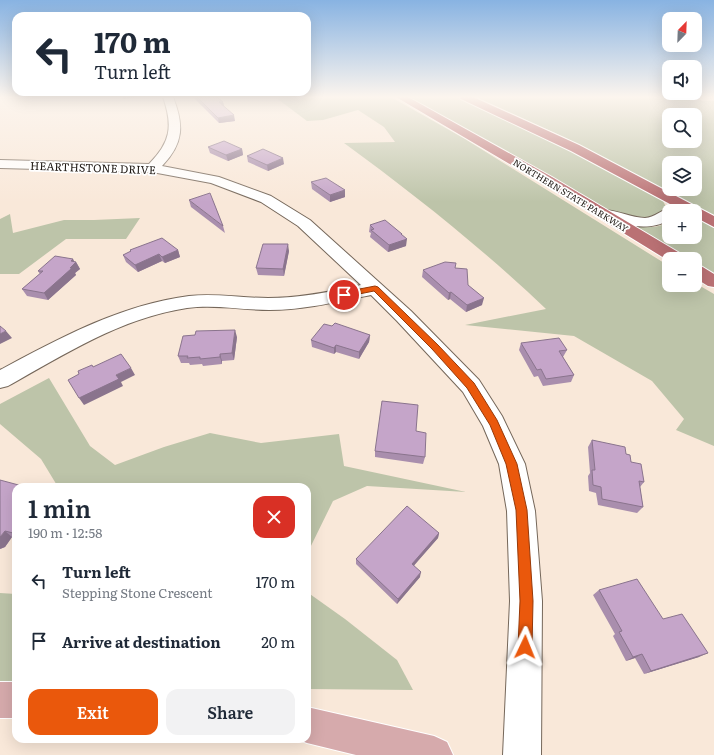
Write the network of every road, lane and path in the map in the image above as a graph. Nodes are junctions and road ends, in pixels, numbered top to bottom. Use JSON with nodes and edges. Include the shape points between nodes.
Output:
{"nodes":[{"id":1,"x":176,"y":132,"type":"edge"},
{"id":2,"x":462,"y":132,"type":"edge"},
{"id":3,"x":541,"y":132,"type":"edge"},
{"id":4,"x":0,"y":164,"type":"edge"},
{"id":5,"x":152,"y":168,"type":"junction"},
{"id":6,"x":662,"y":194,"type":"edge"},
{"id":7,"x":666,"y":196,"type":"edge"},
{"id":8,"x":681,"y":204,"type":"edge"},
{"id":9,"x":602,"y":214,"type":"junction"},
{"id":10,"x":702,"y":215,"type":"edge"},
{"id":11,"x":662,"y":218,"type":"edge"},
{"id":12,"x":714,"y":222,"type":"edge"},
{"id":13,"x":665,"y":252,"type":"edge"},
{"id":14,"x":702,"y":274,"type":"edge"},
{"id":15,"x":714,"y":282,"type":"edge"},
{"id":16,"x":375,"y":288,"type":"junction"},
{"id":17,"x":0,"y":380,"type":"edge"},
{"id":18,"x":0,"y":700,"type":"edge"},
{"id":19,"x":12,"y":700,"type":"edge"},
{"id":20,"x":311,"y":726,"type":"edge"},
{"id":21,"x":434,"y":755,"type":"edge"},
{"id":22,"x":522,"y":755,"type":"edge"}],
"edges":[{"from":1,"to":5,"type":"street","via":[[173,143],[163,158]]},
{"from":2,"to":9,"type":"highway","name":"NORTHERN STATE PARKWAY"},
{"from":3,"to":6,"type":"highway"},
{"from":4,"to":5,"type":"street","name":"HEARTHSTONE DRIVE"},
{"from":5,"to":16,"type":"street","name":"HEARTHSTONE DRIVE","via":[[214,180],[266,199],[304,223]]},
{"from":7,"to":8,"type":"highway"},
{"from":9,"to":11,"type":"street","via":[[642,222],[657,221]]},
{"from":9,"to":13,"type":"highway","name":"NORTHERN STATE PARKWAY"},
{"from":10,"to":12,"type":"highway"},
{"from":14,"to":15,"type":"highway"},
{"from":16,"to":17,"type":"street","via":[[313,301],[268,304],[189,302],[154,308],[83,334]]},
{"from":16,"to":22,"type":"street","name":"HEARTHSTONE DRIVE","via":[[471,386],[494,423],[512,464],[521,510],[526,601]]},
{"from":18,"to":19,"type":"main road"},
{"from":20,"to":21,"type":"main road"}]}
